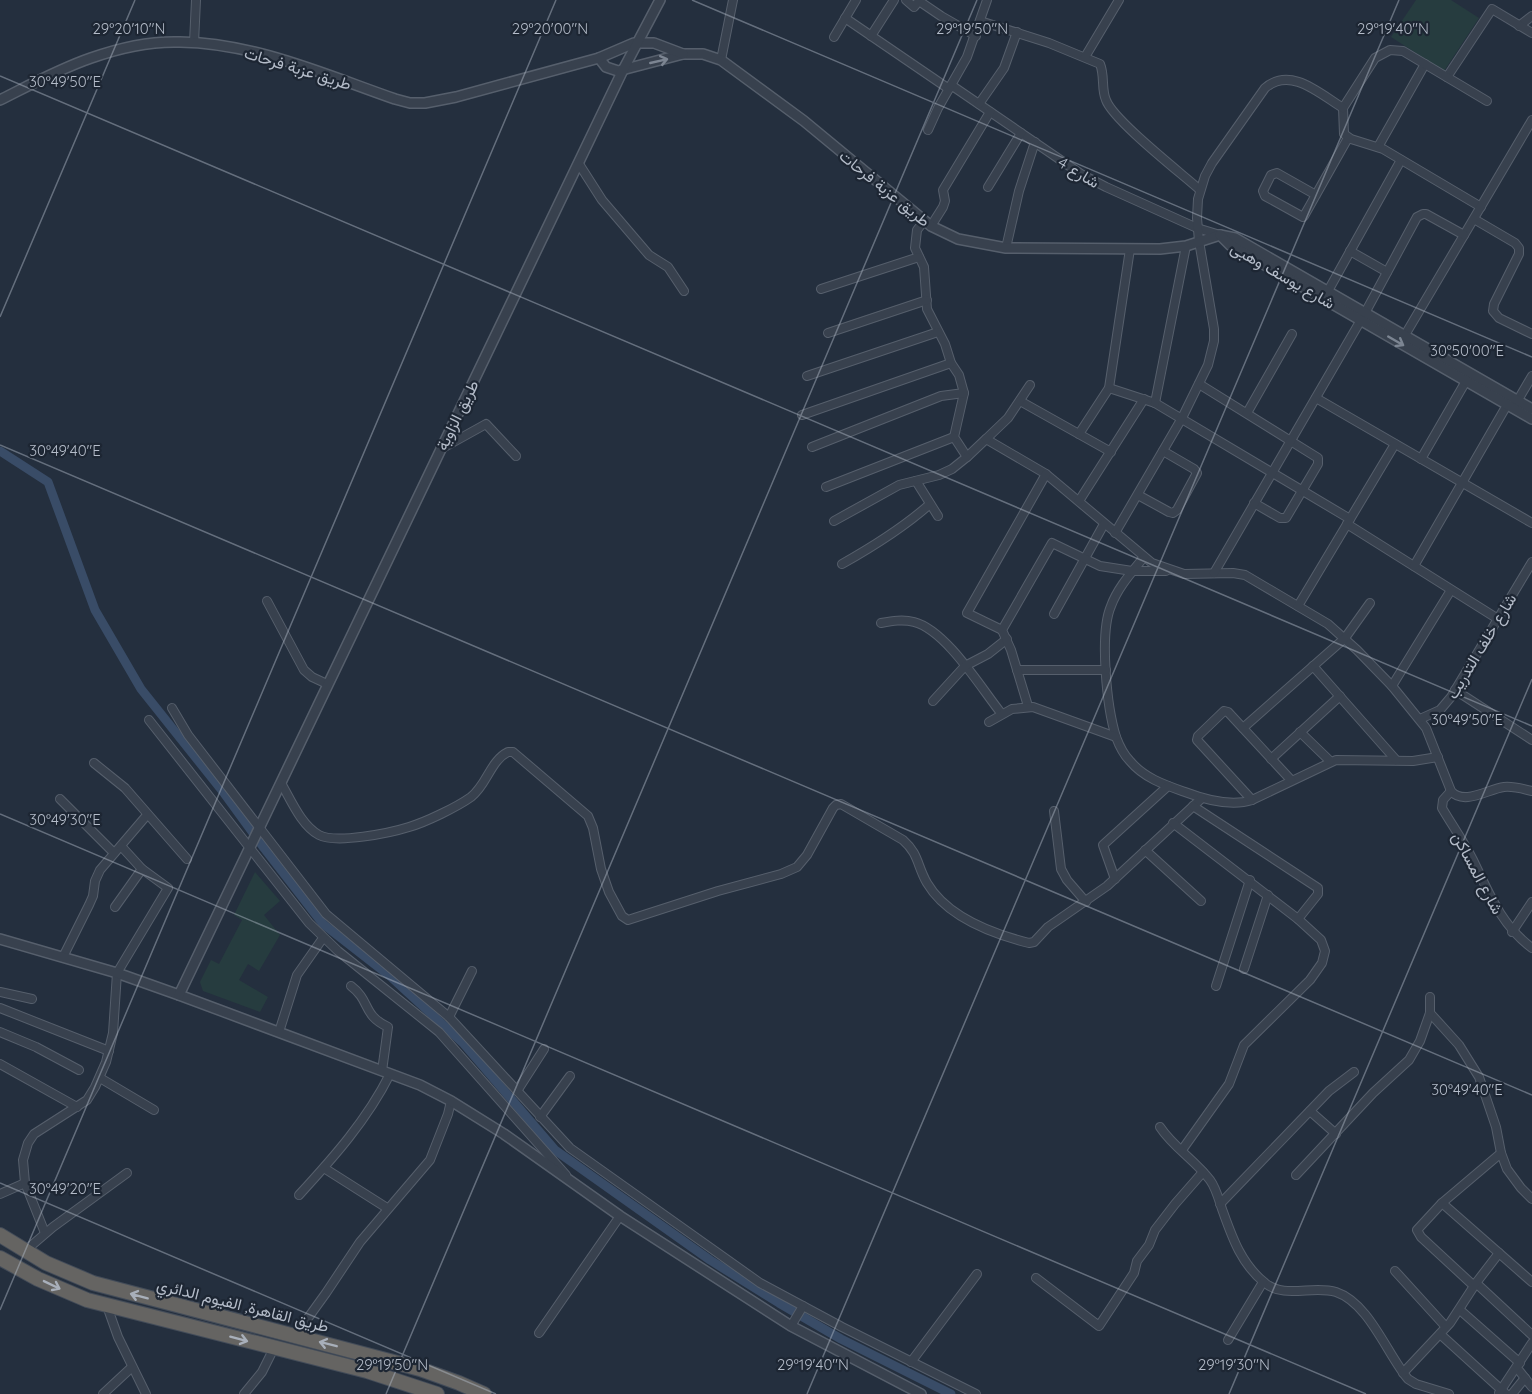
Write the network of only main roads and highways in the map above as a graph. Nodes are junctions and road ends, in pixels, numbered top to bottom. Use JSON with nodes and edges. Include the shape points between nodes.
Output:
{"nodes":[{"id":1,"x":0,"y":1235,"type":"edge"},
{"id":2,"x":0,"y":1258,"type":"edge"},
{"id":3,"x":213,"y":1315,"type":"junction"},
{"id":4,"x":268,"y":1329,"type":"junction"},
{"id":5,"x":208,"y":1331,"type":"junction"},
{"id":6,"x":269,"y":1347,"type":"junction"},
{"id":7,"x":437,"y":1394,"type":"edge"},
{"id":8,"x":484,"y":1394,"type":"edge"}],
"edges":[{"from":3,"to":1,"type":"highway","name":"طريق القاهرة, الفيوم الدائري","one_way":true,"via":[[70,1275]]},
{"from":2,"to":5,"type":"highway","name":"طريق القاهرة, الفيوم الدائري","one_way":true,"via":[[63,1291]]},
{"from":3,"to":4,"type":"highway","name":"طريق القاهرة, الفيوم الدائري"},
{"from":3,"to":5,"type":"highway"},
{"from":4,"to":6,"type":"highway"},
{"from":8,"to":4,"type":"highway","name":"طريق القاهرة, الفيوم الدائري","one_way":true,"via":[[420,1369]]},
{"from":5,"to":6,"type":"highway","name":"طريق القاهرة, الفيوم الدائري","one_way":true},
{"from":6,"to":7,"type":"highway","name":"طريق القاهرة, الفيوم الدائري","via":[[367,1371]]}]}
